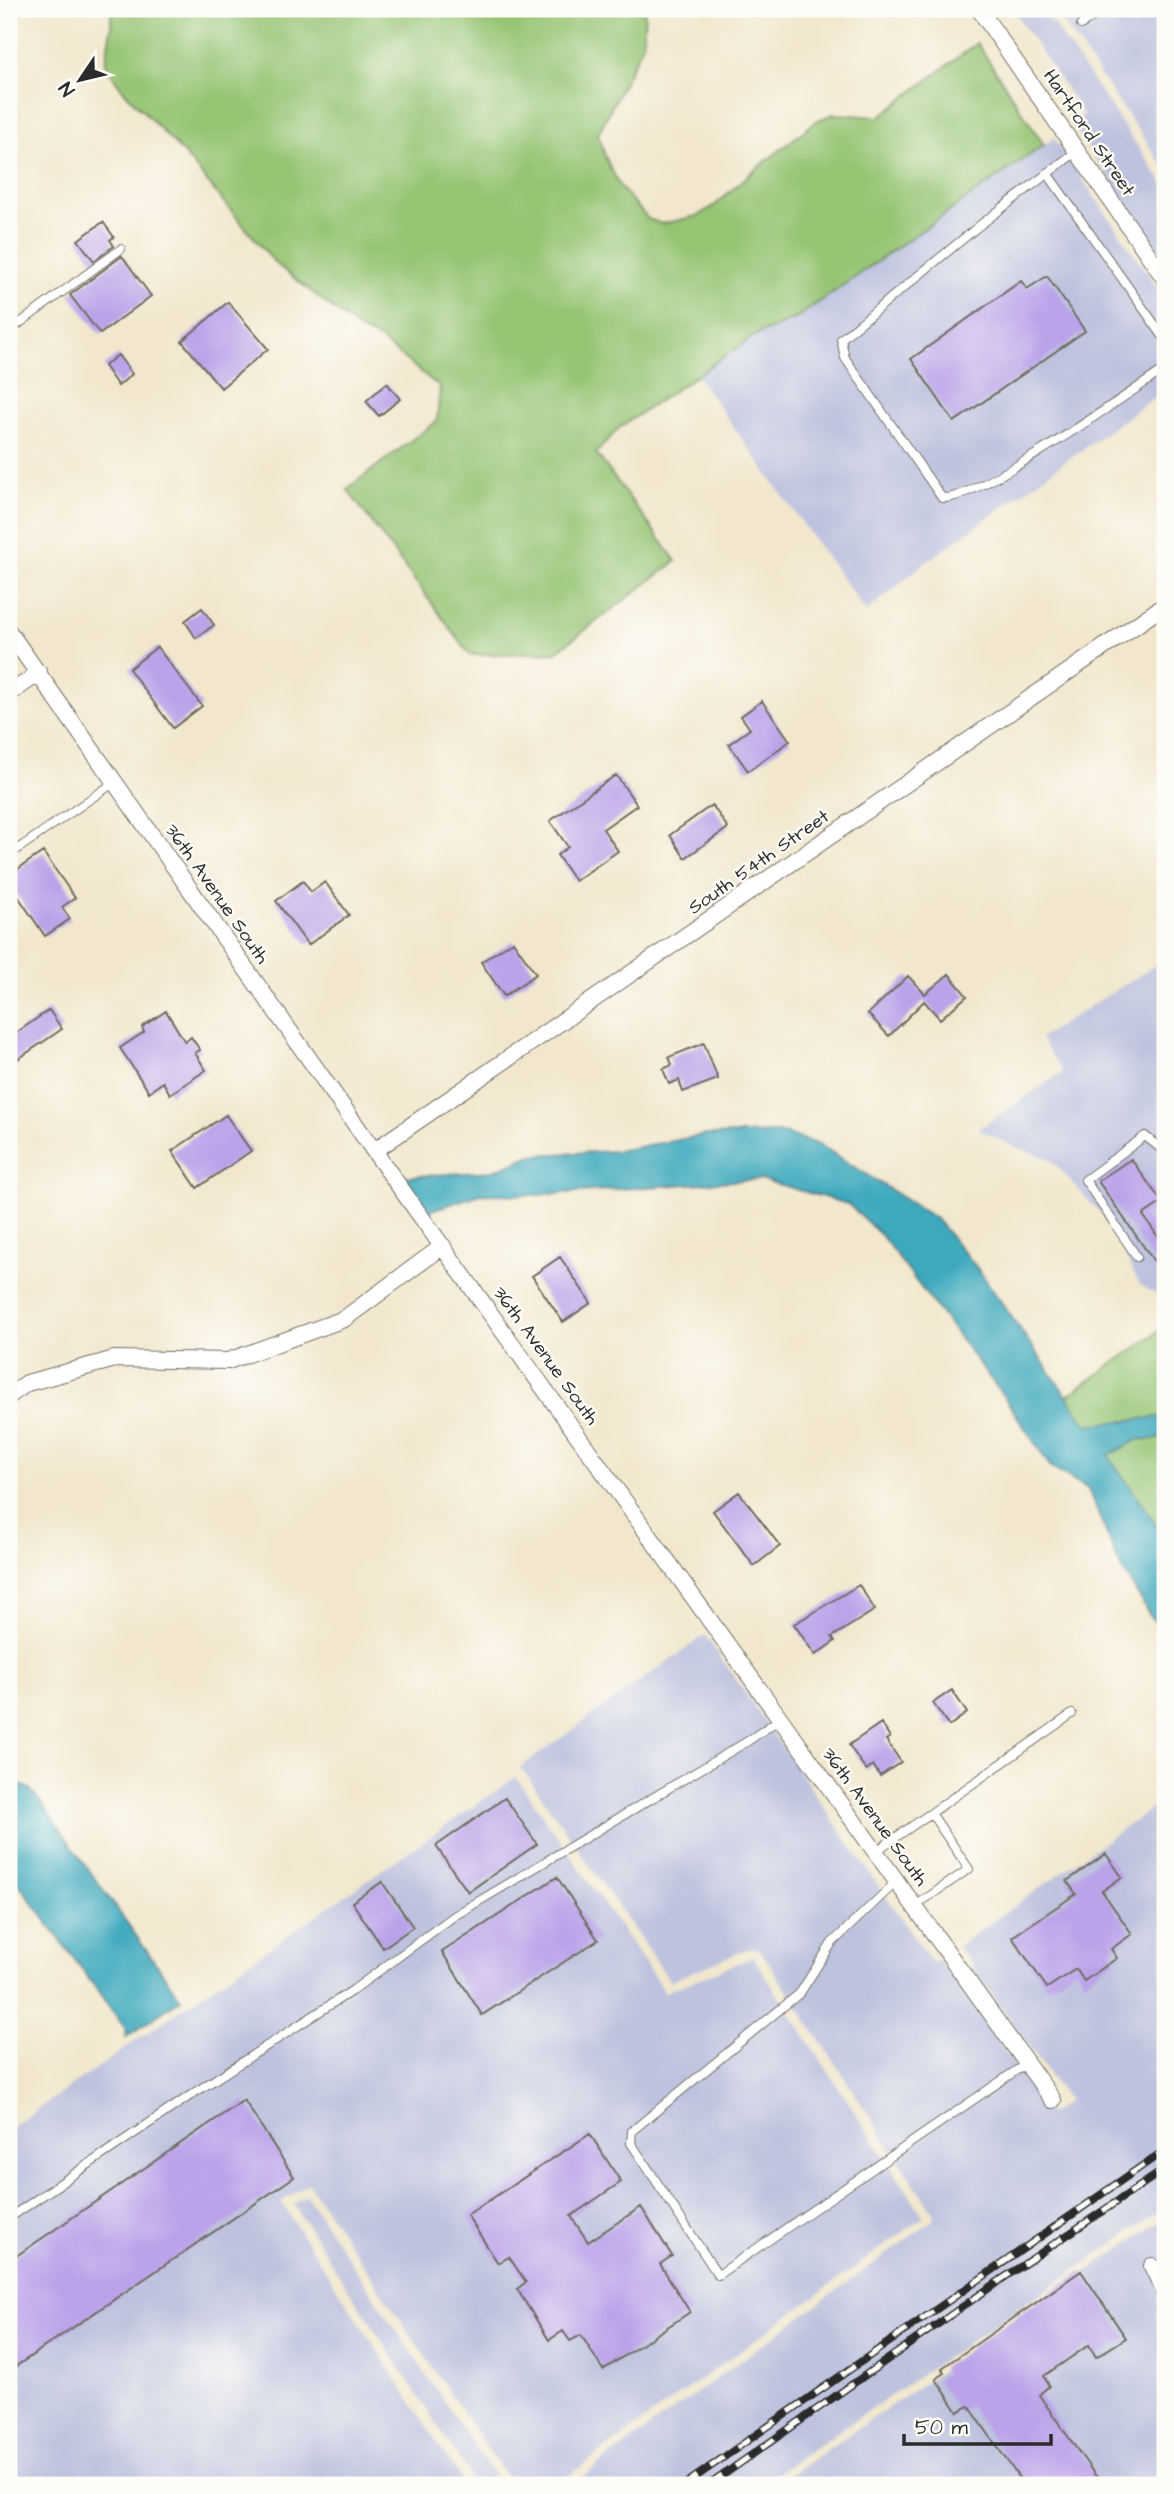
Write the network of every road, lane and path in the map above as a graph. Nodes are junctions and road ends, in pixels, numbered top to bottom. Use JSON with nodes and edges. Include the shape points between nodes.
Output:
{"nodes":[{"id":1,"x":979,"y":9,"type":"edge"},
{"id":2,"x":1104,"y":9,"type":"edge"},
{"id":3,"x":1081,"y":25,"type":"dead end"},
{"id":4,"x":1077,"y":151,"type":"junction"},
{"id":5,"x":1047,"y":173,"type":"junction"},
{"id":6,"x":121,"y":249,"type":"dead end"},
{"id":7,"x":1165,"y":279,"type":"edge"},
{"id":8,"x":9,"y":331,"type":"edge"},
{"id":9,"x":1165,"y":339,"type":"edge"},
{"id":10,"x":1165,"y":369,"type":"edge"},
{"id":11,"x":1165,"y":605,"type":"edge"},
{"id":12,"x":9,"y":632,"type":"edge"},
{"id":13,"x":39,"y":673,"type":"junction"},
{"id":14,"x":9,"y":694,"type":"edge"},
{"id":15,"x":115,"y":782,"type":"junction"},
{"id":16,"x":9,"y":855,"type":"edge"},
{"id":17,"x":374,"y":1151,"type":"junction"},
{"id":18,"x":1165,"y":1152,"type":"edge"},
{"id":19,"x":443,"y":1246,"type":"junction"},
{"id":20,"x":1137,"y":1257,"type":"dead end"},
{"id":21,"x":9,"y":1396,"type":"edge"},
{"id":22,"x":1072,"y":1714,"type":"dead end"},
{"id":23,"x":781,"y":1718,"type":"junction"},
{"id":24,"x":930,"y":1813,"type":"junction"},
{"id":25,"x":876,"y":1851,"type":"junction"},
{"id":26,"x":897,"y":1881,"type":"junction"},
{"id":27,"x":915,"y":1906,"type":"junction"},
{"id":28,"x":1027,"y":2063,"type":"junction"},
{"id":29,"x":1053,"y":2100,"type":"dead end"},
{"id":30,"x":9,"y":2218,"type":"edge"},
{"id":31,"x":1152,"y":2266,"type":"dead end"},
{"id":32,"x":1165,"y":2293,"type":"edge"}],
"edges":[{"from":1,"to":4,"type":"street","name":"Hartford Street"},
{"from":2,"to":3,"type":"lane"},
{"from":4,"to":5,"type":"lane"},
{"from":4,"to":7,"type":"street","name":"Hartford Street"},
{"from":5,"to":9,"type":"lane"},
{"from":5,"to":10,"type":"lane","via":[[841,339],[845,358],[942,498],[951,499],[999,476]]},
{"from":6,"to":8,"type":"lane"},
{"from":11,"to":17,"type":"street","name":"South 54th Street"},
{"from":12,"to":13,"type":"street","name":"36th Avenue South"},
{"from":13,"to":14,"type":"street"},
{"from":13,"to":15,"type":"street","name":"36th Avenue South"},
{"from":15,"to":16,"type":"lane"},
{"from":15,"to":17,"type":"street","name":"36th Avenue South"},
{"from":17,"to":19,"type":"street","name":"36th Avenue South"},
{"from":18,"to":20,"type":"lane","via":[[1145,1136],[1085,1180]]},
{"from":19,"to":21,"type":"street","via":[[344,1319],[228,1361],[115,1359],[27,1383]]},
{"from":19,"to":23,"type":"street","name":"36th Avenue South"},
{"from":22,"to":24,"type":"lane"},
{"from":23,"to":25,"type":"street","name":"36th Avenue South"},
{"from":23,"to":30,"type":"lane","via":[[454,1916],[353,1990]]},
{"from":24,"to":25,"type":"lane"},
{"from":24,"to":27,"type":"lane","via":[[968,1869]]},
{"from":25,"to":26,"type":"street","name":"36th Avenue South"},
{"from":26,"to":27,"type":"street","name":"36th Avenue South"},
{"from":26,"to":28,"type":"lane","via":[[832,1943],[800,1993],[632,2131],[631,2143],[718,2275]]},
{"from":27,"to":28,"type":"street","name":"36th Avenue South"},
{"from":28,"to":29,"type":"street","name":"36th Avenue South"},
{"from":31,"to":32,"type":"street"}]}
